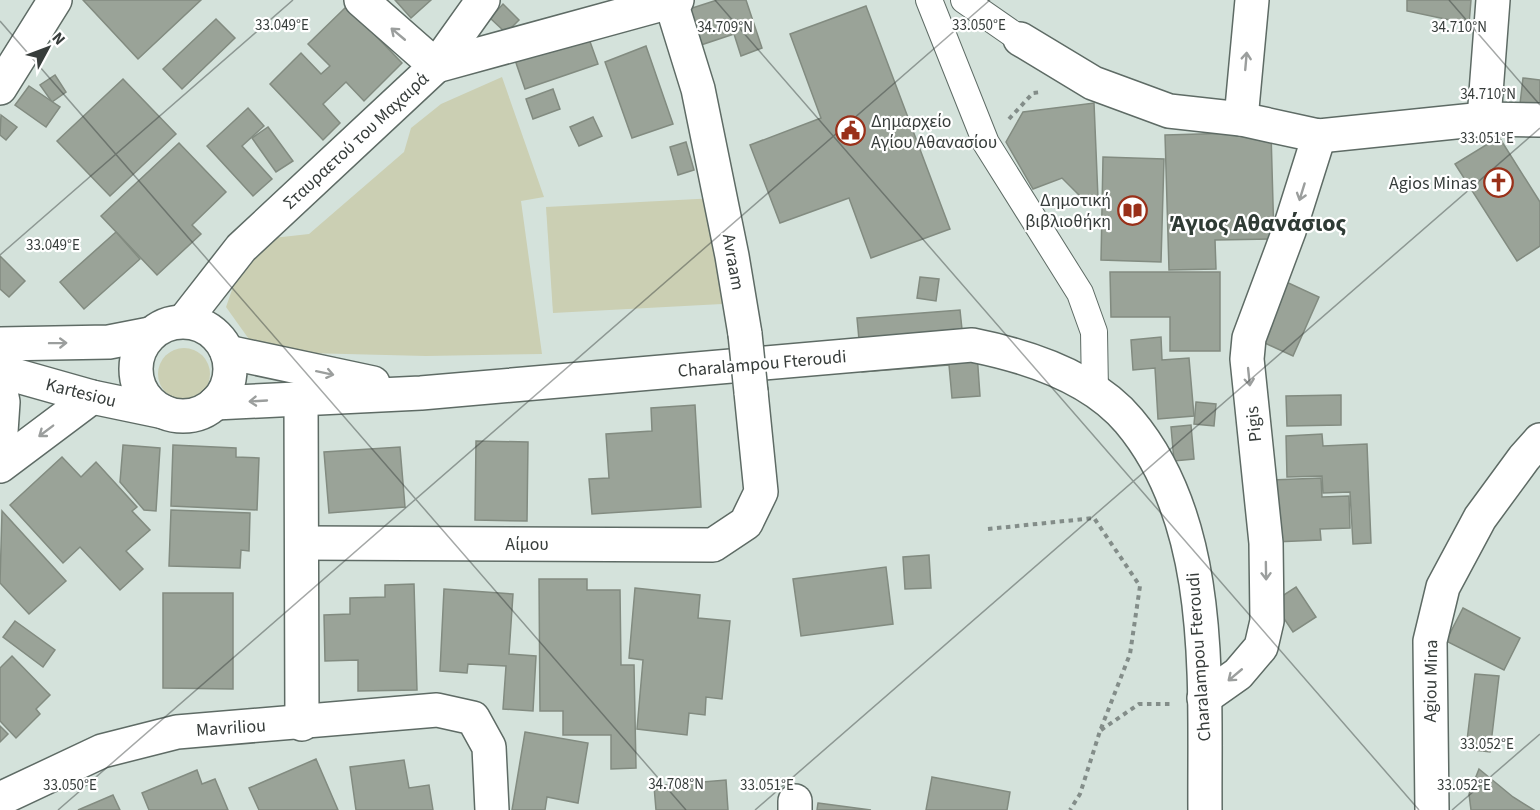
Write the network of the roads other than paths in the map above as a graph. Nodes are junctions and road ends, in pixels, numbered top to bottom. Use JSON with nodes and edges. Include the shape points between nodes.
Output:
{"nodes":[{"id":1,"x":55,"y":0,"type":"edge"},
{"id":2,"x":361,"y":0,"type":"edge"},
{"id":3,"x":483,"y":0,"type":"edge"},
{"id":4,"x":929,"y":0,"type":"edge"},
{"id":5,"x":964,"y":0,"type":"edge"},
{"id":6,"x":1252,"y":0,"type":"edge"},
{"id":7,"x":1493,"y":0,"type":"edge"},
{"id":8,"x":674,"y":1,"type":"edge"},
{"id":9,"x":1020,"y":39,"type":"joint"},
{"id":10,"x":436,"y":66,"type":"junction"},
{"id":11,"x":0,"y":88,"type":"edge"},
{"id":12,"x":1241,"y":119,"type":"junction"},
{"id":13,"x":1484,"y":119,"type":"junction"},
{"id":14,"x":1540,"y":120,"type":"edge"},
{"id":15,"x":1319,"y":136,"type":"junction"},
{"id":16,"x":184,"y":321,"type":"junction"},
{"id":17,"x":150,"y":334,"type":"junction"},
{"id":18,"x":0,"y":345,"type":"edge"},
{"id":19,"x":227,"y":352,"type":"junction"},
{"id":20,"x":0,"y":371,"type":"edge"},
{"id":21,"x":0,"y":387,"type":"edge"},
{"id":22,"x":1095,"y":391,"type":"junction"},
{"id":23,"x":422,"y":393,"type":"junction"},
{"id":24,"x":92,"y":397,"type":"junction"},
{"id":25,"x":301,"y":398,"type":"junction"},
{"id":26,"x":215,"y":403,"type":"junction"},
{"id":27,"x":164,"y":412,"type":"junction"},
{"id":28,"x":1540,"y":440,"type":"edge"},
{"id":29,"x":0,"y":447,"type":"edge"},
{"id":30,"x":0,"y":466,"type":"edge"},
{"id":31,"x":746,"y":523,"type":"joint"},
{"id":32,"x":302,"y":543,"type":"junction"},
{"id":33,"x":1204,"y":698,"type":"junction"},
{"id":34,"x":302,"y":723,"type":"junction"},
{"id":35,"x":0,"y":799,"type":"edge"},
{"id":36,"x":492,"y":810,"type":"edge"},
{"id":37,"x":1205,"y":810,"type":"edge"},
{"id":38,"x":1432,"y":810,"type":"edge"}],
"edges":[{"from":1,"to":11,"type":"street"},
{"from":10,"to":2,"type":"street","one_way":true},
{"from":3,"to":10,"type":"street"},
{"from":4,"to":22,"type":"street","via":[[986,143],[1080,293],[1094,332]]},
{"from":5,"to":9,"type":"street"},
{"from":12,"to":6,"type":"street","one_way":true},
{"from":7,"to":13,"type":"street"},
{"from":8,"to":10,"type":"street","name":"Σταυραετού του Μαχαιρά"},
{"from":8,"to":31,"type":"street","name":"Avraam","bridge":true,"via":[[698,88],[745,334],[761,492]]},
{"from":9,"to":12,"type":"street","via":[[1092,83],[1169,111]]},
{"from":10,"to":16,"type":"street","name":"Σταυραετού του Μαχαιρά","via":[[241,248]]},
{"from":12,"to":15,"type":"street"},
{"from":13,"to":14,"type":"street"},
{"from":13,"to":15,"type":"street"},
{"from":15,"to":33,"type":"street","name":"Pigis","one_way":true,"via":[[1249,338],[1247,359],[1266,543],[1267,621],[1261,647],[1238,674]]},
{"from":16,"to":17,"type":"street","via":[[171,322]]},
{"from":16,"to":19,"type":"street","via":[[210,330]]},
{"from":18,"to":17,"type":"street","one_way":true,"via":[[109,342]]},
{"from":17,"to":27,"type":"street","via":[[135,361],[136,377],[141,392]]},
{"from":19,"to":23,"type":"street","name":"Charalampou Fteroudi","one_way":true},
{"from":19,"to":26,"type":"street","via":[[229,379]]},
{"from":20,"to":24,"type":"street","name":"Kartesiou"},
{"from":21,"to":29,"type":"street"},
{"from":22,"to":23,"type":"street","name":"Charalampou Fteroudi","via":[[1047,366],[972,345]]},
{"from":22,"to":33,"type":"street","name":"Charalampou Fteroudi","via":[[1129,420],[1159,465],[1180,513],[1197,583]]},
{"from":23,"to":25,"type":"street","name":"Charalampou Fteroudi"},
{"from":24,"to":27,"type":"street","name":"Kartesiou"},
{"from":24,"to":30,"type":"street","one_way":true},
{"from":25,"to":26,"type":"street","name":"Charalampou Fteroudi","one_way":true},
{"from":25,"to":32,"type":"street"},
{"from":26,"to":27,"type":"street","via":[[191,416]]},
{"from":28,"to":38,"type":"street","name":"Agiou Mina","via":[[1480,518],[1443,587],[1430,641]]},
{"from":31,"to":32,"type":"street","name":"Αίμου","via":[[713,544]]},
{"from":32,"to":34,"type":"street"},
{"from":33,"to":37,"type":"street","name":"Charalampou Fteroudi"},
{"from":34,"to":35,"type":"street","name":"Mavriliou","via":[[177,732],[102,751]]},
{"from":34,"to":36,"type":"street","name":"Mavriliou","via":[[437,710],[473,718],[489,747]]}]}
